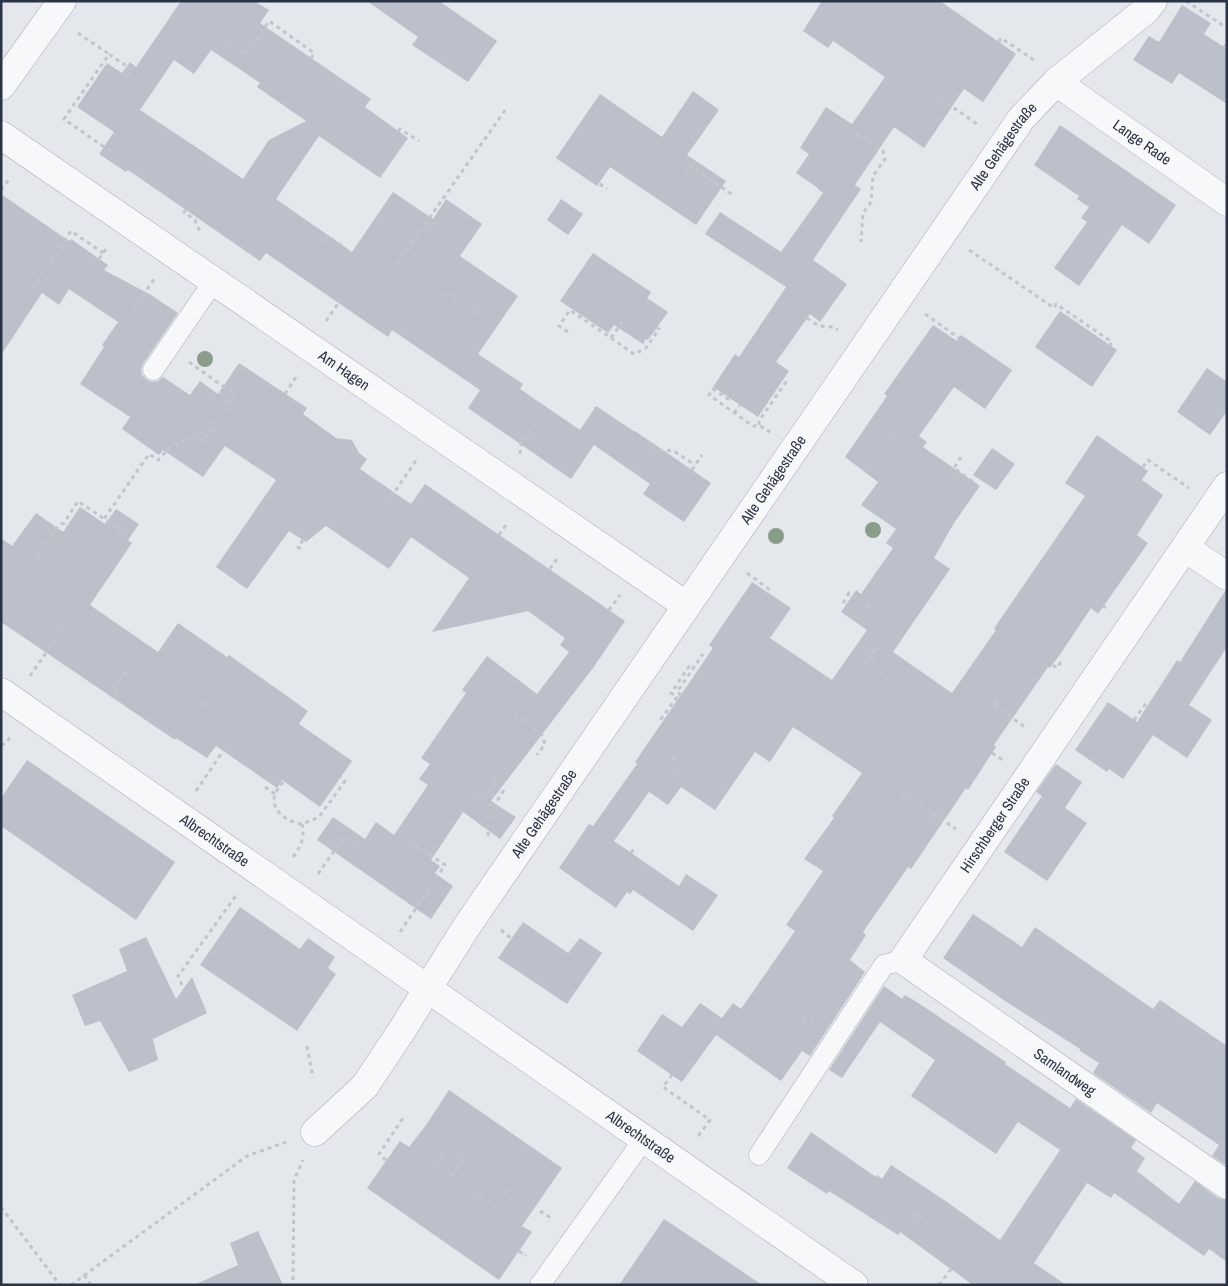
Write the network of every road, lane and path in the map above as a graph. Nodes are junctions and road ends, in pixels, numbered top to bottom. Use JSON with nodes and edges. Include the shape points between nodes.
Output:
{"nodes":[{"id":1,"x":62,"y":1,"type":"edge"},
{"id":2,"x":1186,"y":1,"type":"edge"},
{"id":3,"x":1144,"y":4,"type":"edge"},
{"id":4,"x":1227,"y":28,"type":"edge"},
{"id":5,"x":78,"y":32,"type":"dead end"},
{"id":6,"x":998,"y":42,"type":"dead end"},
{"id":7,"x":228,"y":43,"type":"dead end"},
{"id":8,"x":1227,"y":43,"type":"edge"},
{"id":9,"x":301,"y":44,"type":"junction"},
{"id":10,"x":1224,"y":47,"type":"dead end"},
{"id":11,"x":298,"y":49,"type":"dead end"},
{"id":12,"x":473,"y":49,"type":"dead end"},
{"id":13,"x":479,"y":53,"type":"dead end"},
{"id":14,"x":109,"y":54,"type":"junction"},
{"id":15,"x":311,"y":58,"type":"dead end"},
{"id":16,"x":1038,"y":63,"type":"dead end"},
{"id":17,"x":126,"y":78,"type":"dead end"},
{"id":18,"x":1056,"y":82,"type":"junction"},
{"id":19,"x":1,"y":86,"type":"edge"},
{"id":20,"x":934,"y":94,"type":"dead end"},
{"id":21,"x":506,"y":109,"type":"dead end"},
{"id":22,"x":982,"y":128,"type":"dead end"},
{"id":23,"x":398,"y":131,"type":"dead end"},
{"id":24,"x":1,"y":134,"type":"edge"},
{"id":25,"x":856,"y":134,"type":"dead end"},
{"id":26,"x":419,"y":141,"type":"dead end"},
{"id":27,"x":117,"y":156,"type":"dead end"},
{"id":28,"x":1097,"y":169,"type":"dead end"},
{"id":29,"x":1103,"y":173,"type":"dead end"},
{"id":30,"x":590,"y":174,"type":"dead end"},
{"id":31,"x":685,"y":175,"type":"dead end"},
{"id":32,"x":606,"y":189,"type":"dead end"},
{"id":33,"x":733,"y":195,"type":"dead end"},
{"id":34,"x":1227,"y":202,"type":"edge"},
{"id":35,"x":186,"y":210,"type":"dead end"},
{"id":36,"x":201,"y":237,"type":"dead end"},
{"id":37,"x":320,"y":240,"type":"dead end"},
{"id":38,"x":861,"y":242,"type":"dead end"},
{"id":39,"x":345,"y":248,"type":"dead end"},
{"id":40,"x":968,"y":249,"type":"dead end"},
{"id":41,"x":99,"y":259,"type":"dead end"},
{"id":42,"x":397,"y":264,"type":"dead end"},
{"id":43,"x":156,"y":278,"type":"dead end"},
{"id":44,"x":214,"y":281,"type":"junction"},
{"id":45,"x":33,"y":288,"type":"dead end"},
{"id":46,"x":446,"y":293,"type":"dead end"},
{"id":47,"x":344,"y":295,"type":"dead end"},
{"id":48,"x":133,"y":309,"type":"dead end"},
{"id":49,"x":924,"y":313,"type":"dead end"},
{"id":50,"x":472,"y":315,"type":"dead end"},
{"id":51,"x":625,"y":318,"type":"dead end"},
{"id":52,"x":807,"y":318,"type":"dead end"},
{"id":53,"x":323,"y":326,"type":"dead end"},
{"id":54,"x":657,"y":328,"type":"dead end"},
{"id":55,"x":839,"y":331,"type":"dead end"},
{"id":56,"x":568,"y":332,"type":"dead end"},
{"id":57,"x":611,"y":338,"type":"junction"},
{"id":58,"x":959,"y":338,"type":"dead end"},
{"id":59,"x":1105,"y":352,"type":"dead end"},
{"id":60,"x":185,"y":359,"type":"dead end"},
{"id":61,"x":153,"y":370,"type":"dead end"},
{"id":62,"x":788,"y":379,"type":"dead end"},
{"id":63,"x":290,"y":386,"type":"dead end"},
{"id":64,"x":224,"y":387,"type":"junction"},
{"id":65,"x":220,"y":394,"type":"dead end"},
{"id":66,"x":285,"y":394,"type":"dead end"},
{"id":67,"x":729,"y":398,"type":"dead end"},
{"id":68,"x":740,"y":405,"type":"dead end"},
{"id":69,"x":734,"y":413,"type":"junction"},
{"id":70,"x":759,"y":425,"type":"junction"},
{"id":71,"x":894,"y":428,"type":"dead end"},
{"id":72,"x":530,"y":430,"type":"dead end"},
{"id":73,"x":774,"y":434,"type":"dead end"},
{"id":74,"x":892,"y":442,"type":"dead end"},
{"id":75,"x":647,"y":446,"type":"dead end"},
{"id":76,"x":422,"y":451,"type":"dead end"},
{"id":77,"x":702,"y":455,"type":"dead end"},
{"id":78,"x":962,"y":457,"type":"dead end"},
{"id":79,"x":515,"y":460,"type":"dead end"},
{"id":80,"x":695,"y":465,"type":"junction"},
{"id":81,"x":1143,"y":467,"type":"dead end"},
{"id":82,"x":692,"y":470,"type":"dead end"},
{"id":83,"x":970,"y":485,"type":"dead end"},
{"id":84,"x":1227,"y":486,"type":"edge"},
{"id":85,"x":1192,"y":490,"type":"dead end"},
{"id":86,"x":391,"y":497,"type":"dead end"},
{"id":87,"x":104,"y":518,"type":"junction"},
{"id":88,"x":507,"y":524,"type":"dead end"},
{"id":89,"x":118,"y":533,"type":"dead end"},
{"id":90,"x":499,"y":535,"type":"dead end"},
{"id":91,"x":303,"y":540,"type":"dead end"},
{"id":92,"x":1185,"y":548,"type":"junction"},
{"id":93,"x":304,"y":552,"type":"dead end"},
{"id":94,"x":559,"y":555,"type":"dead end"},
{"id":95,"x":33,"y":563,"type":"dead end"},
{"id":96,"x":550,"y":569,"type":"dead end"},
{"id":97,"x":746,"y":573,"type":"dead end"},
{"id":98,"x":1227,"y":576,"type":"edge"},
{"id":99,"x":624,"y":590,"type":"dead end"},
{"id":100,"x":768,"y":592,"type":"dead end"},
{"id":101,"x":1096,"y":601,"type":"dead end"},
{"id":102,"x":843,"y":603,"type":"dead end"},
{"id":103,"x":870,"y":604,"type":"dead end"},
{"id":104,"x":687,"y":606,"type":"junction"},
{"id":105,"x":1104,"y":607,"type":"dead end"},
{"id":106,"x":610,"y":610,"type":"dead end"},
{"id":107,"x":59,"y":627,"type":"dead end"},
{"id":108,"x":875,"y":649,"type":"dead end"},
{"id":109,"x":702,"y":654,"type":"dead end"},
{"id":110,"x":1062,"y":660,"type":"dead end"},
{"id":111,"x":126,"y":664,"type":"dead end"},
{"id":112,"x":1053,"y":665,"type":"dead end"},
{"id":113,"x":694,"y":667,"type":"junction"},
{"id":114,"x":32,"y":673,"type":"dead end"},
{"id":115,"x":880,"y":673,"type":"dead end"},
{"id":116,"x":1,"y":692,"type":"edge"},
{"id":117,"x":118,"y":693,"type":"dead end"},
{"id":118,"x":681,"y":695,"type":"dead end"},
{"id":119,"x":997,"y":700,"type":"dead end"},
{"id":120,"x":1146,"y":702,"type":"dead end"},
{"id":121,"x":200,"y":703,"type":"dead end"},
{"id":122,"x":206,"y":708,"type":"dead end"},
{"id":123,"x":514,"y":714,"type":"dead end"},
{"id":124,"x":1134,"y":720,"type":"dead end"},
{"id":125,"x":668,"y":724,"type":"dead end"},
{"id":126,"x":1050,"y":744,"type":"junction"},
{"id":127,"x":223,"y":751,"type":"dead end"},
{"id":128,"x":992,"y":753,"type":"dead end"},
{"id":129,"x":537,"y":755,"type":"dead end"},
{"id":130,"x":675,"y":756,"type":"dead end"},
{"id":131,"x":1002,"y":759,"type":"dead end"},
{"id":132,"x":676,"y":769,"type":"dead end"},
{"id":133,"x":493,"y":777,"type":"dead end"},
{"id":134,"x":341,"y":778,"type":"dead end"},
{"id":135,"x":283,"y":782,"type":"dead end"},
{"id":136,"x":265,"y":787,"type":"dead end"},
{"id":137,"x":506,"y":787,"type":"dead end"},
{"id":138,"x":198,"y":788,"type":"dead end"},
{"id":139,"x":275,"y":794,"type":"junction"},
{"id":140,"x":475,"y":795,"type":"dead end"},
{"id":141,"x":498,"y":800,"type":"junction"},
{"id":142,"x":902,"y":800,"type":"dead end"},
{"id":143,"x":493,"y":807,"type":"junction"},
{"id":144,"x":302,"y":824,"type":"junction"},
{"id":145,"x":958,"y":830,"type":"dead end"},
{"id":146,"x":490,"y":845,"type":"dead end"},
{"id":147,"x":359,"y":847,"type":"dead end"},
{"id":148,"x":635,"y":847,"type":"dead end"},
{"id":149,"x":413,"y":848,"type":"dead end"},
{"id":150,"x":296,"y":853,"type":"dead end"},
{"id":151,"x":631,"y":853,"type":"dead end"},
{"id":152,"x":321,"y":870,"type":"dead end"},
{"id":153,"x":238,"y":892,"type":"dead end"},
{"id":154,"x":403,"y":927,"type":"dead end"},
{"id":155,"x":903,"y":960,"type":"junction"},
{"id":156,"x":182,"y":985,"type":"dead end"},
{"id":157,"x":428,"y":988,"type":"junction"},
{"id":158,"x":802,"y":1019,"type":"dead end"},
{"id":159,"x":808,"y":1020,"type":"dead end"},
{"id":160,"x":307,"y":1046,"type":"dead end"},
{"id":161,"x":672,"y":1075,"type":"dead end"},
{"id":162,"x":313,"y":1078,"type":"dead end"},
{"id":163,"x":405,"y":1115,"type":"dead end"},
{"id":164,"x":315,"y":1132,"type":"junction"},
{"id":165,"x":700,"y":1134,"type":"dead end"},
{"id":166,"x":644,"y":1139,"type":"junction"},
{"id":167,"x":449,"y":1146,"type":"dead end"},
{"id":168,"x":758,"y":1155,"type":"dead end"},
{"id":169,"x":464,"y":1157,"type":"dead end"},
{"id":170,"x":386,"y":1160,"type":"dead end"},
{"id":171,"x":436,"y":1166,"type":"dead end"},
{"id":172,"x":450,"y":1176,"type":"dead end"},
{"id":173,"x":493,"y":1177,"type":"dead end"},
{"id":174,"x":1227,"y":1185,"type":"edge"},
{"id":175,"x":508,"y":1188,"type":"dead end"},
{"id":176,"x":480,"y":1196,"type":"dead end"},
{"id":177,"x":1,"y":1207,"type":"edge"},
{"id":178,"x":495,"y":1207,"type":"dead end"},
{"id":179,"x":540,"y":1211,"type":"dead end"},
{"id":180,"x":913,"y":1212,"type":"dead end"},
{"id":181,"x":921,"y":1218,"type":"dead end"},
{"id":182,"x":546,"y":1226,"type":"dead end"},
{"id":183,"x":530,"y":1248,"type":"dead end"},
{"id":184,"x":519,"y":1251,"type":"dead end"},
{"id":185,"x":950,"y":1269,"type":"dead end"},
{"id":186,"x":84,"y":1275,"type":"junction"},
{"id":187,"x":293,"y":1280,"type":"dead end"},
{"id":188,"x":60,"y":1285,"type":"edge"},
{"id":189,"x":71,"y":1285,"type":"edge"},
{"id":190,"x":91,"y":1285,"type":"edge"},
{"id":191,"x":540,"y":1285,"type":"edge"},
{"id":192,"x":854,"y":1285,"type":"edge"},
{"id":193,"x":940,"y":1285,"type":"edge"}],
"edges":[{"from":1,"to":19,"type":"street"},
{"from":2,"to":4,"type":"path"},
{"from":3,"to":18,"type":"street","name":"Alte Gehägestraße"},
{"from":5,"to":14,"type":"path"},
{"from":6,"to":16,"type":"path","via":[[1002,38]]},
{"from":7,"to":9,"type":"path","via":[[246,55],[269,22]]},
{"from":8,"to":10,"type":"path"},
{"from":9,"to":11,"type":"path"},
{"from":9,"to":15,"type":"path","via":[[314,53]]},
{"from":12,"to":13,"type":"path"},
{"from":14,"to":17,"type":"path","via":[[132,70]]},
{"from":14,"to":27,"type":"path","via":[[64,119]]},
{"from":18,"to":34,"type":"street","name":"Lange Rade"},
{"from":18,"to":104,"type":"street","name":"Alte Gehägestraße","via":[[1021,119]]},
{"from":20,"to":22,"type":"path"},
{"from":21,"to":42,"type":"path"},
{"from":23,"to":26,"type":"path","via":[[400,129]]},
{"from":24,"to":44,"type":"street","name":"Am Hagen"},
{"from":25,"to":38,"type":"path","via":[[883,150],[885,159],[873,176],[871,202],[863,213]]},
{"from":28,"to":29,"type":"path"},
{"from":30,"to":32,"type":"path","via":[[589,177]]},
{"from":31,"to":33,"type":"path","via":[[691,166]]},
{"from":35,"to":36,"type":"path","via":[[184,212],[195,220]]},
{"from":37,"to":39,"type":"path","via":[[323,242],[327,236]]},
{"from":40,"to":59,"type":"path","via":[[1054,308],[1056,304],[1112,342]]},
{"from":41,"to":45,"type":"path","via":[[103,254],[72,231]]},
{"from":43,"to":48,"type":"path"},
{"from":44,"to":61,"type":"lane"},
{"from":44,"to":104,"type":"street","name":"Am Hagen","via":[[571,518]]},
{"from":46,"to":50,"type":"path","via":[[474,313]]},
{"from":47,"to":53,"type":"path"},
{"from":49,"to":58,"type":"path"},
{"from":51,"to":57,"type":"path"},
{"from":52,"to":55,"type":"path","via":[[819,326]]},
{"from":54,"to":57,"type":"path","via":[[646,348],[634,354]]},
{"from":56,"to":57,"type":"path","via":[[559,326],[570,310]]},
{"from":60,"to":64,"type":"path"},
{"from":62,"to":70,"type":"path"},
{"from":63,"to":66,"type":"path"},
{"from":64,"to":65,"type":"path"},
{"from":64,"to":87,"type":"path","via":[[235,394],[203,441],[196,434],[170,447],[158,460],[149,454]]},
{"from":67,"to":69,"type":"path","via":[[713,389],[709,395]]},
{"from":68,"to":69,"type":"path"},
{"from":69,"to":70,"type":"path","via":[[754,426]]},
{"from":70,"to":73,"type":"path"},
{"from":71,"to":74,"type":"path","via":[[888,437]]},
{"from":72,"to":79,"type":"path"},
{"from":75,"to":80,"type":"path","via":[[649,443],[658,450],[674,451]]},
{"from":76,"to":86,"type":"path"},
{"from":77,"to":80,"type":"path"},
{"from":78,"to":83,"type":"path","via":[[954,468],[972,481]]},
{"from":80,"to":82,"type":"path"},
{"from":81,"to":85,"type":"path","via":[[1148,460]]},
{"from":84,"to":92,"type":"street","name":"Hirschberger Straße"},
{"from":87,"to":89,"type":"path","via":[[120,529]]},
{"from":87,"to":95,"type":"path","via":[[78,501]]},
{"from":88,"to":90,"type":"path"},
{"from":91,"to":93,"type":"path","via":[[298,547]]},
{"from":92,"to":98,"type":"street"},
{"from":92,"to":126,"type":"street","name":"Hirschberger Straße","via":[[1163,570]]},
{"from":94,"to":96,"type":"path"},
{"from":97,"to":100,"type":"path","via":[[770,590]]},
{"from":99,"to":106,"type":"path"},
{"from":101,"to":105,"type":"path"},
{"from":102,"to":103,"type":"path","via":[[849,593]]},
{"from":104,"to":157,"type":"street","name":"Alte Gehägestraße"},
{"from":107,"to":114,"type":"path","via":[[62,630]]},
{"from":108,"to":115,"type":"path","via":[[868,659],[883,669]]},
{"from":109,"to":113,"type":"path"},
{"from":110,"to":112,"type":"path","via":[[1057,668]]},
{"from":111,"to":117,"type":"path","via":[[129,666],[113,689]]},
{"from":113,"to":118,"type":"path","via":[[677,692]]},
{"from":113,"to":125,"type":"path","via":[[690,665],[671,693],[676,697],[661,719]]},
{"from":116,"to":157,"type":"street","name":"Albrechtstraße"},
{"from":119,"to":126,"type":"path","via":[[993,705]]},
{"from":120,"to":124,"type":"path"},
{"from":121,"to":122,"type":"path"},
{"from":123,"to":129,"type":"path","via":[[542,735],[545,744]]},
{"from":126,"to":155,"type":"street","name":"Hirschberger Straße"},
{"from":127,"to":138,"type":"path"},
{"from":128,"to":131,"type":"path"},
{"from":130,"to":132,"type":"path","via":[[671,763]]},
{"from":133,"to":141,"type":"path","via":[[498,780],[489,793]]},
{"from":134,"to":144,"type":"path","via":[[345,780],[319,817]]},
{"from":135,"to":139,"type":"path"},
{"from":136,"to":139,"type":"path"},
{"from":137,"to":141,"type":"path"},
{"from":139,"to":144,"type":"path","via":[[279,812],[290,821]]},
{"from":140,"to":143,"type":"path"},
{"from":141,"to":143,"type":"path"},
{"from":142,"to":145,"type":"path","via":[[906,795]]},
{"from":143,"to":146,"type":"path","via":[[487,824]]},
{"from":144,"to":150,"type":"path","via":[[302,843]]},
{"from":147,"to":152,"type":"path","via":[[344,837]]},
{"from":148,"to":151,"type":"path"},
{"from":149,"to":154,"type":"path","via":[[415,845],[444,865]]},
{"from":153,"to":156,"type":"path","via":[[178,976]]},
{"from":155,"to":168,"type":"lane","via":[[884,965]]},
{"from":155,"to":174,"type":"street","name":"Samlandweg"},
{"from":157,"to":164,"type":"street","via":[[365,1086]]},
{"from":157,"to":166,"type":"street","name":"Albrechtstraße"},
{"from":158,"to":159,"type":"path"},
{"from":160,"to":162,"type":"path"},
{"from":161,"to":165,"type":"path","via":[[663,1087],[710,1120]]},
{"from":163,"to":170,"type":"path","via":[[379,1154]]},
{"from":164,"to":186,"type":"path","via":[[247,1156]]},
{"from":164,"to":187,"type":"path","via":[[294,1180]]},
{"from":166,"to":191,"type":"lane"},
{"from":166,"to":192,"type":"street","name":"Albrechtstraße"},
{"from":167,"to":171,"type":"path"},
{"from":169,"to":172,"type":"path"},
{"from":173,"to":176,"type":"path"},
{"from":175,"to":178,"type":"path"},
{"from":177,"to":188,"type":"path"},
{"from":179,"to":182,"type":"path","via":[[551,1218]]},
{"from":180,"to":181,"type":"path"},
{"from":183,"to":184,"type":"path","via":[[525,1256]]},
{"from":185,"to":193,"type":"path"},
{"from":186,"to":189,"type":"path"},
{"from":186,"to":190,"type":"path"}]}
